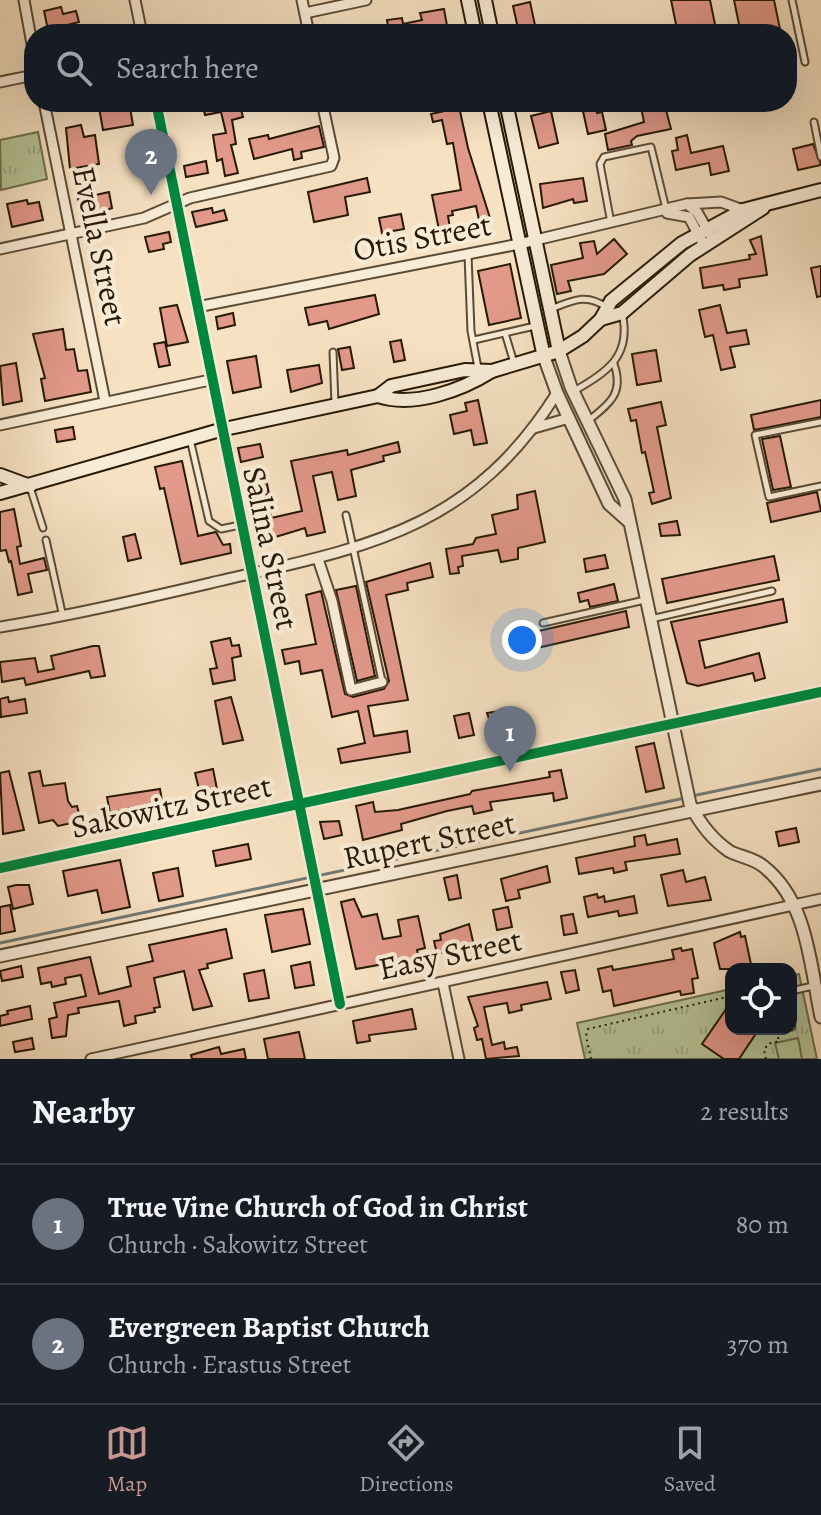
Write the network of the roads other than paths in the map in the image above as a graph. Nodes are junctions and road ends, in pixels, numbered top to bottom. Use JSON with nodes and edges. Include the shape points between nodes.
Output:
{"nodes":[{"id":1,"x":24,"y":0,"type":"edge"},
{"id":2,"x":135,"y":0,"type":"edge"},
{"id":3,"x":302,"y":0,"type":"edge"},
{"id":4,"x":366,"y":0,"type":"edge"},
{"id":5,"x":468,"y":0,"type":"edge"},
{"id":6,"x":485,"y":0,"type":"edge"},
{"id":7,"x":792,"y":0,"type":"edge"},
{"id":8,"x":305,"y":13,"type":"junction"},
{"id":9,"x":28,"y":24,"type":"edge"},
{"id":10,"x":140,"y":24,"type":"edge"},
{"id":11,"x":307,"y":24,"type":"edge"},
{"id":12,"x":473,"y":24,"type":"edge"},
{"id":13,"x":490,"y":24,"type":"edge"},
{"id":14,"x":805,"y":62,"type":"dead end"},
{"id":15,"x":24,"y":77,"type":"edge"},
{"id":16,"x":0,"y":82,"type":"edge"},
{"id":17,"x":46,"y":112,"type":"edge"},
{"id":18,"x":158,"y":112,"type":"edge"},
{"id":19,"x":324,"y":112,"type":"edge"},
{"id":20,"x":491,"y":112,"type":"edge"},
{"id":21,"x":508,"y":112,"type":"edge"},
{"id":22,"x":814,"y":122,"type":"dead end"},
{"id":23,"x":821,"y":157,"type":"edge"},
{"id":24,"x":821,"y":190,"type":"edge"},
{"id":25,"x":687,"y":204,"type":"junction"},
{"id":26,"x":177,"y":205,"type":"junction"},
{"id":27,"x":766,"y":206,"type":"junction"},
{"id":28,"x":743,"y":210,"type":"junction"},
{"id":29,"x":661,"y":212,"type":"junction"},
{"id":30,"x":611,"y":223,"type":"junction"},
{"id":31,"x":71,"y":235,"type":"junction"},
{"id":32,"x":706,"y":237,"type":"junction"},
{"id":33,"x":535,"y":240,"type":"junction"},
{"id":34,"x":519,"y":244,"type":"junction"},
{"id":35,"x":0,"y":249,"type":"edge"},
{"id":36,"x":468,"y":254,"type":"junction"},
{"id":37,"x":197,"y":307,"type":"junction"},
{"id":38,"x":550,"y":309,"type":"junction"},
{"id":39,"x":604,"y":313,"type":"junction"},
{"id":40,"x":622,"y":313,"type":"junction"},
{"id":41,"x":536,"y":325,"type":"junction"},
{"id":42,"x":505,"y":333,"type":"junction"},
{"id":43,"x":474,"y":340,"type":"junction"},
{"id":44,"x":559,"y":351,"type":"junction"},
{"id":45,"x":333,"y":352,"type":"dead end"},
{"id":46,"x":544,"y":357,"type":"junction"},
{"id":47,"x":614,"y":363,"type":"junction"},
{"id":48,"x":514,"y":365,"type":"junction"},
{"id":49,"x":479,"y":370,"type":"junction"},
{"id":50,"x":492,"y":371,"type":"junction"},
{"id":51,"x":210,"y":380,"type":"junction"},
{"id":52,"x":573,"y":391,"type":"junction"},
{"id":53,"x":557,"y":393,"type":"junction"},
{"id":54,"x":378,"y":396,"type":"junction"},
{"id":55,"x":105,"y":401,"type":"junction"},
{"id":56,"x":336,"y":405,"type":"junction"},
{"id":57,"x":569,"y":418,"type":"junction"},
{"id":58,"x":588,"y":421,"type":"junction"},
{"id":59,"x":821,"y":422,"type":"edge"},
{"id":60,"x":0,"y":425,"type":"edge"},
{"id":61,"x":534,"y":428,"type":"junction"},
{"id":62,"x":220,"y":430,"type":"junction"},
{"id":63,"x":190,"y":438,"type":"junction"},
{"id":64,"x":0,"y":475,"type":"edge"},
{"id":65,"x":30,"y":486,"type":"junction"},
{"id":66,"x":821,"y":486,"type":"edge"},
{"id":67,"x":0,"y":493,"type":"edge"},
{"id":68,"x":346,"y":515,"type":"dead end"},
{"id":69,"x":629,"y":521,"type":"junction"},
{"id":70,"x":240,"y":525,"type":"junction"},
{"id":71,"x":43,"y":528,"type":"dead end"},
{"id":72,"x":46,"y":540,"type":"dead end"},
{"id":73,"x":353,"y":550,"type":"junction"},
{"id":74,"x":318,"y":559,"type":"junction"},
{"id":75,"x":250,"y":574,"type":"junction"},
{"id":76,"x":772,"y":591,"type":"dead end"},
{"id":77,"x":646,"y":600,"type":"junction"},
{"id":78,"x":63,"y":617,"type":"junction"},
{"id":79,"x":650,"y":619,"type":"junction"},
{"id":80,"x":543,"y":623,"type":"dead end"},
{"id":81,"x":0,"y":627,"type":"edge"},
{"id":82,"x":382,"y":682,"type":"joint"},
{"id":83,"x":821,"y":692,"type":"edge"},
{"id":84,"x":673,"y":725,"type":"junction"},
{"id":85,"x":821,"y":784,"type":"edge"},
{"id":86,"x":690,"y":802,"type":"junction"},
{"id":87,"x":298,"y":806,"type":"junction"},
{"id":88,"x":0,"y":868,"type":"edge"},
{"id":89,"x":317,"y":887,"type":"junction"},
{"id":90,"x":821,"y":899,"type":"edge"},
{"id":91,"x":795,"y":904,"type":"junction"},
{"id":92,"x":0,"y":956,"type":"edge"},
{"id":93,"x":443,"y":983,"type":"junction"},
{"id":94,"x":814,"y":986,"type":"junction"},
{"id":95,"x":797,"y":990,"type":"edge"},
{"id":96,"x":340,"y":1004,"type":"junction"},
{"id":97,"x":821,"y":1017,"type":"edge"},
{"id":98,"x":91,"y":1059,"type":"edge"},
{"id":99,"x":459,"y":1059,"type":"edge"}],
"edges":[{"from":1,"to":9,"type":"street"},
{"from":2,"to":10,"type":"street"},
{"from":3,"to":8,"type":"street"},
{"from":4,"to":8,"type":"street"},
{"from":5,"to":12,"type":"main road"},
{"from":6,"to":13,"type":"main road"},
{"from":7,"to":14,"type":"lane"},
{"from":8,"to":11,"type":"street"},
{"from":15,"to":16,"type":"street"},
{"from":17,"to":31,"type":"street","name":"Evella Street"},
{"from":18,"to":26,"type":"street","name":"Salina Street"},
{"from":19,"to":26,"type":"street","via":[[331,166]]},
{"from":20,"to":34,"type":"main road"},
{"from":21,"to":33,"type":"main road"},
{"from":22,"to":23,"type":"lane"},
{"from":24,"to":27,"type":"main road"},
{"from":25,"to":28,"type":"street","name":"Otis Street","via":[[721,202]]},
{"from":25,"to":29,"type":"street","name":"Otis Street"},
{"from":25,"to":32,"type":"street","via":[[697,212]]},
{"from":26,"to":31,"type":"street"},
{"from":26,"to":37,"type":"street","name":"Salina Street"},
{"from":27,"to":28,"type":"main road"},
{"from":27,"to":32,"type":"main road"},
{"from":28,"to":32,"type":"main road"},
{"from":29,"to":30,"type":"street","name":"Otis Street"},
{"from":29,"to":30,"type":"lane","via":[[655,150],[647,147],[608,156],[600,164]]},
{"from":29,"to":32,"type":"street","name":"Otis Street","via":[[689,217]]},
{"from":30,"to":33,"type":"street","name":"Otis Street"},
{"from":31,"to":35,"type":"street"},
{"from":31,"to":55,"type":"street","name":"Evella Street"},
{"from":32,"to":39,"type":"main road","via":[[655,263]]},
{"from":32,"to":40,"type":"main road"},
{"from":33,"to":34,"type":"street","name":"Otis Street"},
{"from":33,"to":38,"type":"main road"},
{"from":34,"to":36,"type":"street","name":"Otis Street"},
{"from":34,"to":41,"type":"main road"},
{"from":36,"to":37,"type":"street","name":"Otis Street"},
{"from":36,"to":43,"type":"lane"},
{"from":37,"to":51,"type":"street","name":"Salina Street"},
{"from":38,"to":39,"type":"lane","via":[[584,297],[595,299]]},
{"from":38,"to":44,"type":"main road"},
{"from":39,"to":40,"type":"main road"},
{"from":39,"to":44,"type":"main road"},
{"from":40,"to":47,"type":"lane","via":[[626,337]]},
{"from":41,"to":42,"type":"lane"},
{"from":41,"to":46,"type":"main road"},
{"from":42,"to":43,"type":"lane"},
{"from":42,"to":48,"type":"lane"},
{"from":43,"to":49,"type":"lane"},
{"from":44,"to":46,"type":"main road"},
{"from":44,"to":52,"type":"street"},
{"from":45,"to":56,"type":"lane"},
{"from":46,"to":48,"type":"main road"},
{"from":46,"to":53,"type":"street"},
{"from":47,"to":52,"type":"lane"},
{"from":47,"to":58,"type":"lane","via":[[618,393]]},
{"from":48,"to":50,"type":"main road"},
{"from":49,"to":50,"type":"main road"},
{"from":49,"to":54,"type":"main road","via":[[391,386]]},
{"from":50,"to":54,"type":"main road","via":[[467,387],[395,402]]},
{"from":51,"to":55,"type":"street"},
{"from":51,"to":62,"type":"street","name":"Salina Street"},
{"from":52,"to":58,"type":"street"},
{"from":53,"to":57,"type":"street"},
{"from":53,"to":61,"type":"street"},
{"from":54,"to":56,"type":"main road"},
{"from":55,"to":60,"type":"street"},
{"from":56,"to":62,"type":"main road"},
{"from":57,"to":61,"type":"street"},
{"from":57,"to":69,"type":"street","via":[[609,504]]},
{"from":58,"to":69,"type":"street","via":[[625,499]]},
{"from":59,"to":66,"type":"lane","via":[[755,435],[769,497]]},
{"from":61,"to":73,"type":"street","via":[[453,503],[404,531]]},
{"from":62,"to":63,"type":"main road"},
{"from":62,"to":70,"type":"street","name":"Salina Street"},
{"from":63,"to":65,"type":"main road"},
{"from":63,"to":70,"type":"lane","via":[[209,521],[221,529]]},
{"from":64,"to":65,"type":"main road"},
{"from":65,"to":67,"type":"main road"},
{"from":65,"to":71,"type":"lane"},
{"from":68,"to":73,"type":"lane"},
{"from":69,"to":77,"type":"street"},
{"from":70,"to":75,"type":"street","name":"Salina Street"},
{"from":72,"to":78,"type":"lane"},
{"from":73,"to":74,"type":"street"},
{"from":73,"to":82,"type":"lane"},
{"from":74,"to":75,"type":"street"},
{"from":74,"to":82,"type":"street","via":[[351,690]]},
{"from":75,"to":78,"type":"street"},
{"from":75,"to":87,"type":"street","name":"Salina Street"},
{"from":76,"to":79,"type":"lane"},
{"from":77,"to":79,"type":"street"},
{"from":77,"to":80,"type":"lane"},
{"from":78,"to":81,"type":"street"},
{"from":79,"to":84,"type":"street"},
{"from":83,"to":84,"type":"street","name":"Sakowitz Street"},
{"from":84,"to":86,"type":"street"},
{"from":84,"to":87,"type":"street","name":"Sakowitz Street"},
{"from":85,"to":86,"type":"street","name":"Rupert Street"},
{"from":86,"to":89,"type":"street","name":"Rupert Street"},
{"from":86,"to":91,"type":"street","via":[[708,832],[730,852],[760,863]]},
{"from":87,"to":88,"type":"street","name":"Sakowitz Street"},
{"from":87,"to":89,"type":"street","name":"Salina Street"},
{"from":89,"to":92,"type":"street","name":"Rupert Street"},
{"from":89,"to":96,"type":"street","name":"Salina Street"},
{"from":90,"to":91,"type":"street","name":"Easy Street"},
{"from":91,"to":93,"type":"street","name":"Easy Street"},
{"from":91,"to":94,"type":"street"},
{"from":93,"to":96,"type":"street","name":"Easy Street"},
{"from":93,"to":99,"type":"street"},
{"from":94,"to":95,"type":"lane"},
{"from":94,"to":97,"type":"street"},
{"from":96,"to":98,"type":"street","name":"Easy Street"}]}
